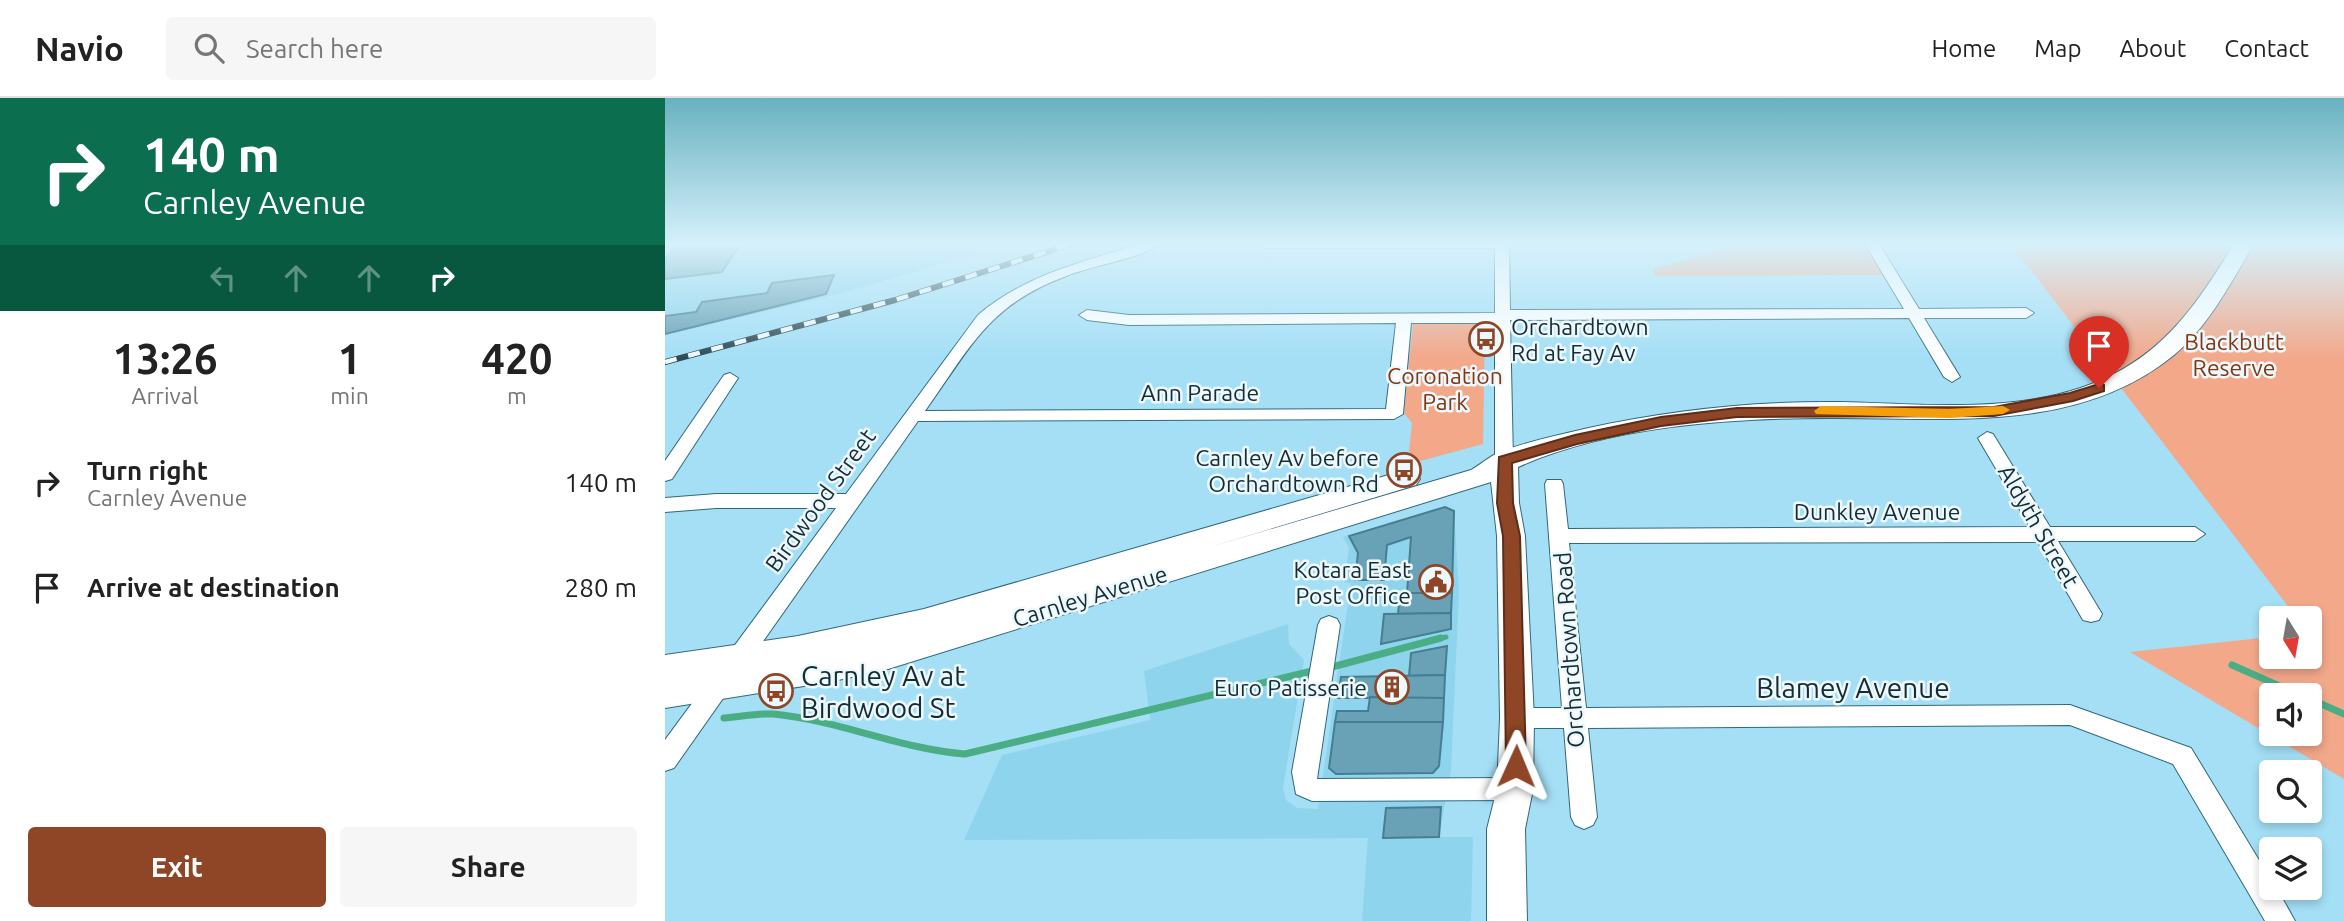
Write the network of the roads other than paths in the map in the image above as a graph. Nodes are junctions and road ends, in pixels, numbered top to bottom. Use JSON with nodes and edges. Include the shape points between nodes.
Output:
{"nodes":[{"id":1,"x":1038,"y":282,"type":"edge"},
{"id":2,"x":1502,"y":282,"type":"edge"},
{"id":3,"x":1895,"y":282,"type":"edge"},
{"id":4,"x":2219,"y":282,"type":"edge"},
{"id":5,"x":1913,"y":313,"type":"junction"},
{"id":6,"x":2027,"y":313,"type":"dead end"},
{"id":7,"x":1087,"y":315,"type":"dead end"},
{"id":8,"x":1502,"y":316,"type":"junction"},
{"id":9,"x":1404,"y":318,"type":"junction"},
{"id":10,"x":1952,"y":377,"type":"dead end"},
{"id":11,"x":730,"y":378,"type":"dead end"},
{"id":12,"x":911,"y":415,"type":"junction"},
{"id":13,"x":1987,"y":438,"type":"dead end"},
{"id":14,"x":1504,"y":460,"type":"junction"},
{"id":15,"x":665,"y":475,"type":"edge"},
{"id":16,"x":1452,"y":484,"type":"junction"},
{"id":17,"x":1554,"y":484,"type":"dead end"},
{"id":18,"x":850,"y":501,"type":"junction"},
{"id":19,"x":1505,"y":503,"type":"junction"},
{"id":20,"x":665,"y":505,"type":"edge"},
{"id":21,"x":2195,"y":534,"type":"dead end"},
{"id":22,"x":2045,"y":535,"type":"junction"},
{"id":23,"x":1560,"y":536,"type":"junction"},
{"id":24,"x":2091,"y":614,"type":"dead end"},
{"id":25,"x":1329,"y":625,"type":"dead end"},
{"id":26,"x":737,"y":657,"type":"junction"},
{"id":27,"x":665,"y":668,"type":"edge"},
{"id":28,"x":717,"y":687,"type":"junction"},
{"id":29,"x":665,"y":694,"type":"edge"},
{"id":30,"x":1517,"y":718,"type":"junction"},
{"id":31,"x":1573,"y":718,"type":"junction"},
{"id":32,"x":665,"y":760,"type":"edge"},
{"id":33,"x":1515,"y":789,"type":"junction"},
{"id":34,"x":1584,"y":817,"type":"dead end"},
{"id":35,"x":1507,"y":921,"type":"edge"},
{"id":36,"x":2281,"y":921,"type":"edge"}],
"edges":[{"from":1,"to":12,"type":"street","name":"Birdwood Street","via":[[1002,301],[983,318]]},
{"from":2,"to":8,"type":"street"},
{"from":3,"to":5,"type":"street"},
{"from":4,"to":14,"type":"main road","name":"Carnley Avenue","via":[[2167,350],[2126,376],[2073,397],[1994,412],[1724,414],[1661,421]]},
{"from":5,"to":6,"type":"street"},
{"from":5,"to":8,"type":"street"},
{"from":5,"to":10,"type":"street"},
{"from":7,"to":9,"type":"street","via":[[1129,320]]},
{"from":8,"to":9,"type":"street"},
{"from":8,"to":14,"type":"street"},
{"from":9,"to":12,"type":"street","name":"Ann Parade","via":[[1394,414]]},
{"from":11,"to":15,"type":"street"},
{"from":12,"to":18,"type":"street","name":"Birdwood Street"},
{"from":13,"to":22,"type":"street","name":"Aldyth Street"},
{"from":14,"to":16,"type":"main road","name":"Carnley Avenue","via":[[1481,476]]},
{"from":14,"to":19,"type":"main road"},
{"from":14,"to":26,"type":"main road","name":"Carnley Avenue","via":[[1480,458],[924,621],[860,637]]},
{"from":16,"to":19,"type":"main road"},
{"from":16,"to":28,"type":"main road","name":"Carnley Avenue","via":[[897,653]]},
{"from":17,"to":23,"type":"street","name":"Orchardtown Road"},
{"from":18,"to":20,"type":"street"},
{"from":18,"to":26,"type":"street","name":"Birdwood Street"},
{"from":19,"to":30,"type":"main road","via":[[1511,536]]},
{"from":21,"to":22,"type":"street","name":"Dunkley Avenue"},
{"from":22,"to":23,"type":"street","name":"Dunkley Avenue"},
{"from":22,"to":24,"type":"street","name":"Aldyth Street"},
{"from":23,"to":31,"type":"street","name":"Orchardtown Road"},
{"from":25,"to":33,"type":"street","via":[[1305,786],[1312,790]]},
{"from":26,"to":27,"type":"main road","name":"Carnley Avenue"},
{"from":26,"to":28,"type":"street","name":"Birdwood Street"},
{"from":28,"to":29,"type":"main road","name":"Carnley Avenue"},
{"from":28,"to":32,"type":"street","name":"Birdwood Street"},
{"from":30,"to":31,"type":"street","name":"Blamey Avenue"},
{"from":30,"to":33,"type":"main road"},
{"from":31,"to":34,"type":"street","name":"Orchardtown Road"},
{"from":31,"to":36,"type":"street","name":"Blamey Avenue","via":[[2070,715],[2182,756]]},
{"from":33,"to":35,"type":"main road","via":[[1506,829]]}]}
